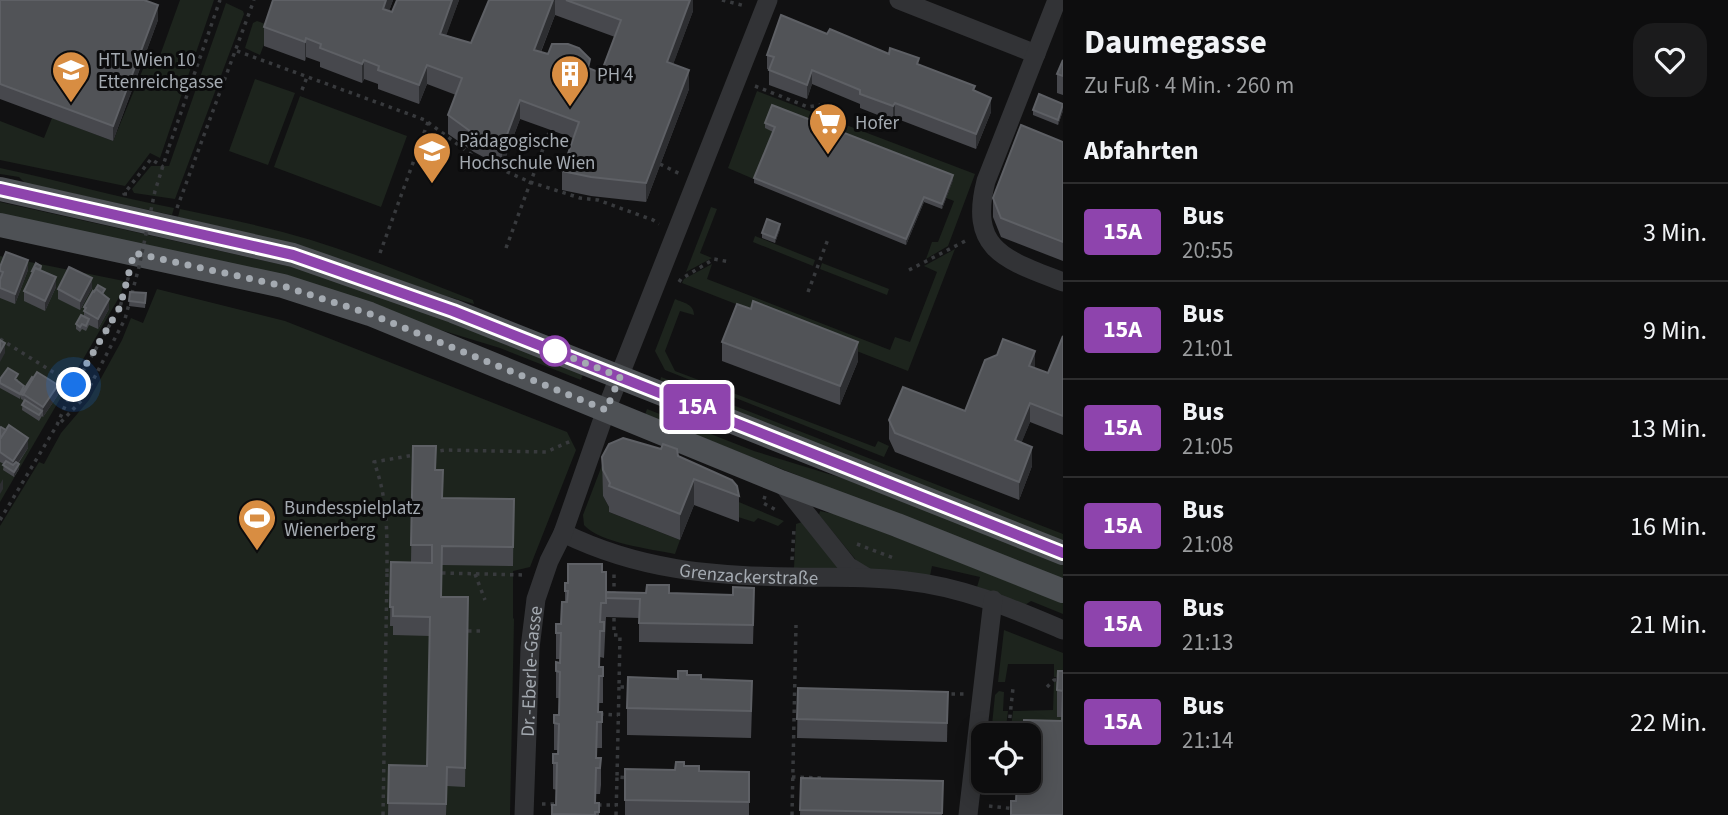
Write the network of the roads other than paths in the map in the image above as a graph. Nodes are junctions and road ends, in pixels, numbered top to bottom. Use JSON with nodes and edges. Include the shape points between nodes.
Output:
{"nodes":[{"id":1,"x":899,"y":0,"type":"edge"},
{"id":2,"x":1057,"y":0,"type":"edge"},
{"id":3,"x":766,"y":5,"type":"edge"},
{"id":4,"x":1036,"y":54,"type":"junction"},
{"id":5,"x":0,"y":189,"type":"edge"},
{"id":6,"x":0,"y":225,"type":"edge"},
{"id":7,"x":1063,"y":282,"type":"edge"},
{"id":8,"x":620,"y":377,"type":"junction"},
{"id":9,"x":606,"y":410,"type":"junction"},
{"id":10,"x":776,"y":480,"type":"junction"},
{"id":11,"x":562,"y":533,"type":"junction"},
{"id":12,"x":1063,"y":553,"type":"edge"},
{"id":13,"x":867,"y":578,"type":"junction"},
{"id":14,"x":1063,"y":591,"type":"edge"},
{"id":15,"x":993,"y":600,"type":"junction"},
{"id":16,"x":1063,"y":630,"type":"edge"},
{"id":17,"x":969,"y":810,"type":"edge"},
{"id":18,"x":524,"y":815,"type":"edge"}],
"edges":[{"from":1,"to":4,"type":"street"},
{"from":2,"to":4,"type":"street"},
{"from":3,"to":8,"type":"street"},
{"from":4,"to":7,"type":"street","via":[[986,181],[980,211],[983,231],[994,249]]},
{"from":5,"to":8,"type":"main road","via":[[293,255]]},
{"from":6,"to":9,"type":"main road","via":[[283,286],[370,314]]},
{"from":8,"to":9,"type":"street"},
{"from":8,"to":12,"type":"main road"},
{"from":9,"to":10,"type":"main road"},
{"from":9,"to":11,"type":"street"},
{"from":10,"to":13,"type":"street","via":[[848,566]]},
{"from":10,"to":14,"type":"main road"},
{"from":11,"to":13,"type":"street","name":"Grenzackerstraße","via":[[615,556],[664,568]]},
{"from":11,"to":18,"type":"street","name":"Dr.-Eberle-Gasse","via":[[536,599]]},
{"from":13,"to":15,"type":"street","name":"Grenzackerstraße","via":[[941,586]]},
{"from":15,"to":16,"type":"street","name":"Grenzackerstraße"},
{"from":15,"to":17,"type":"street"}]}
